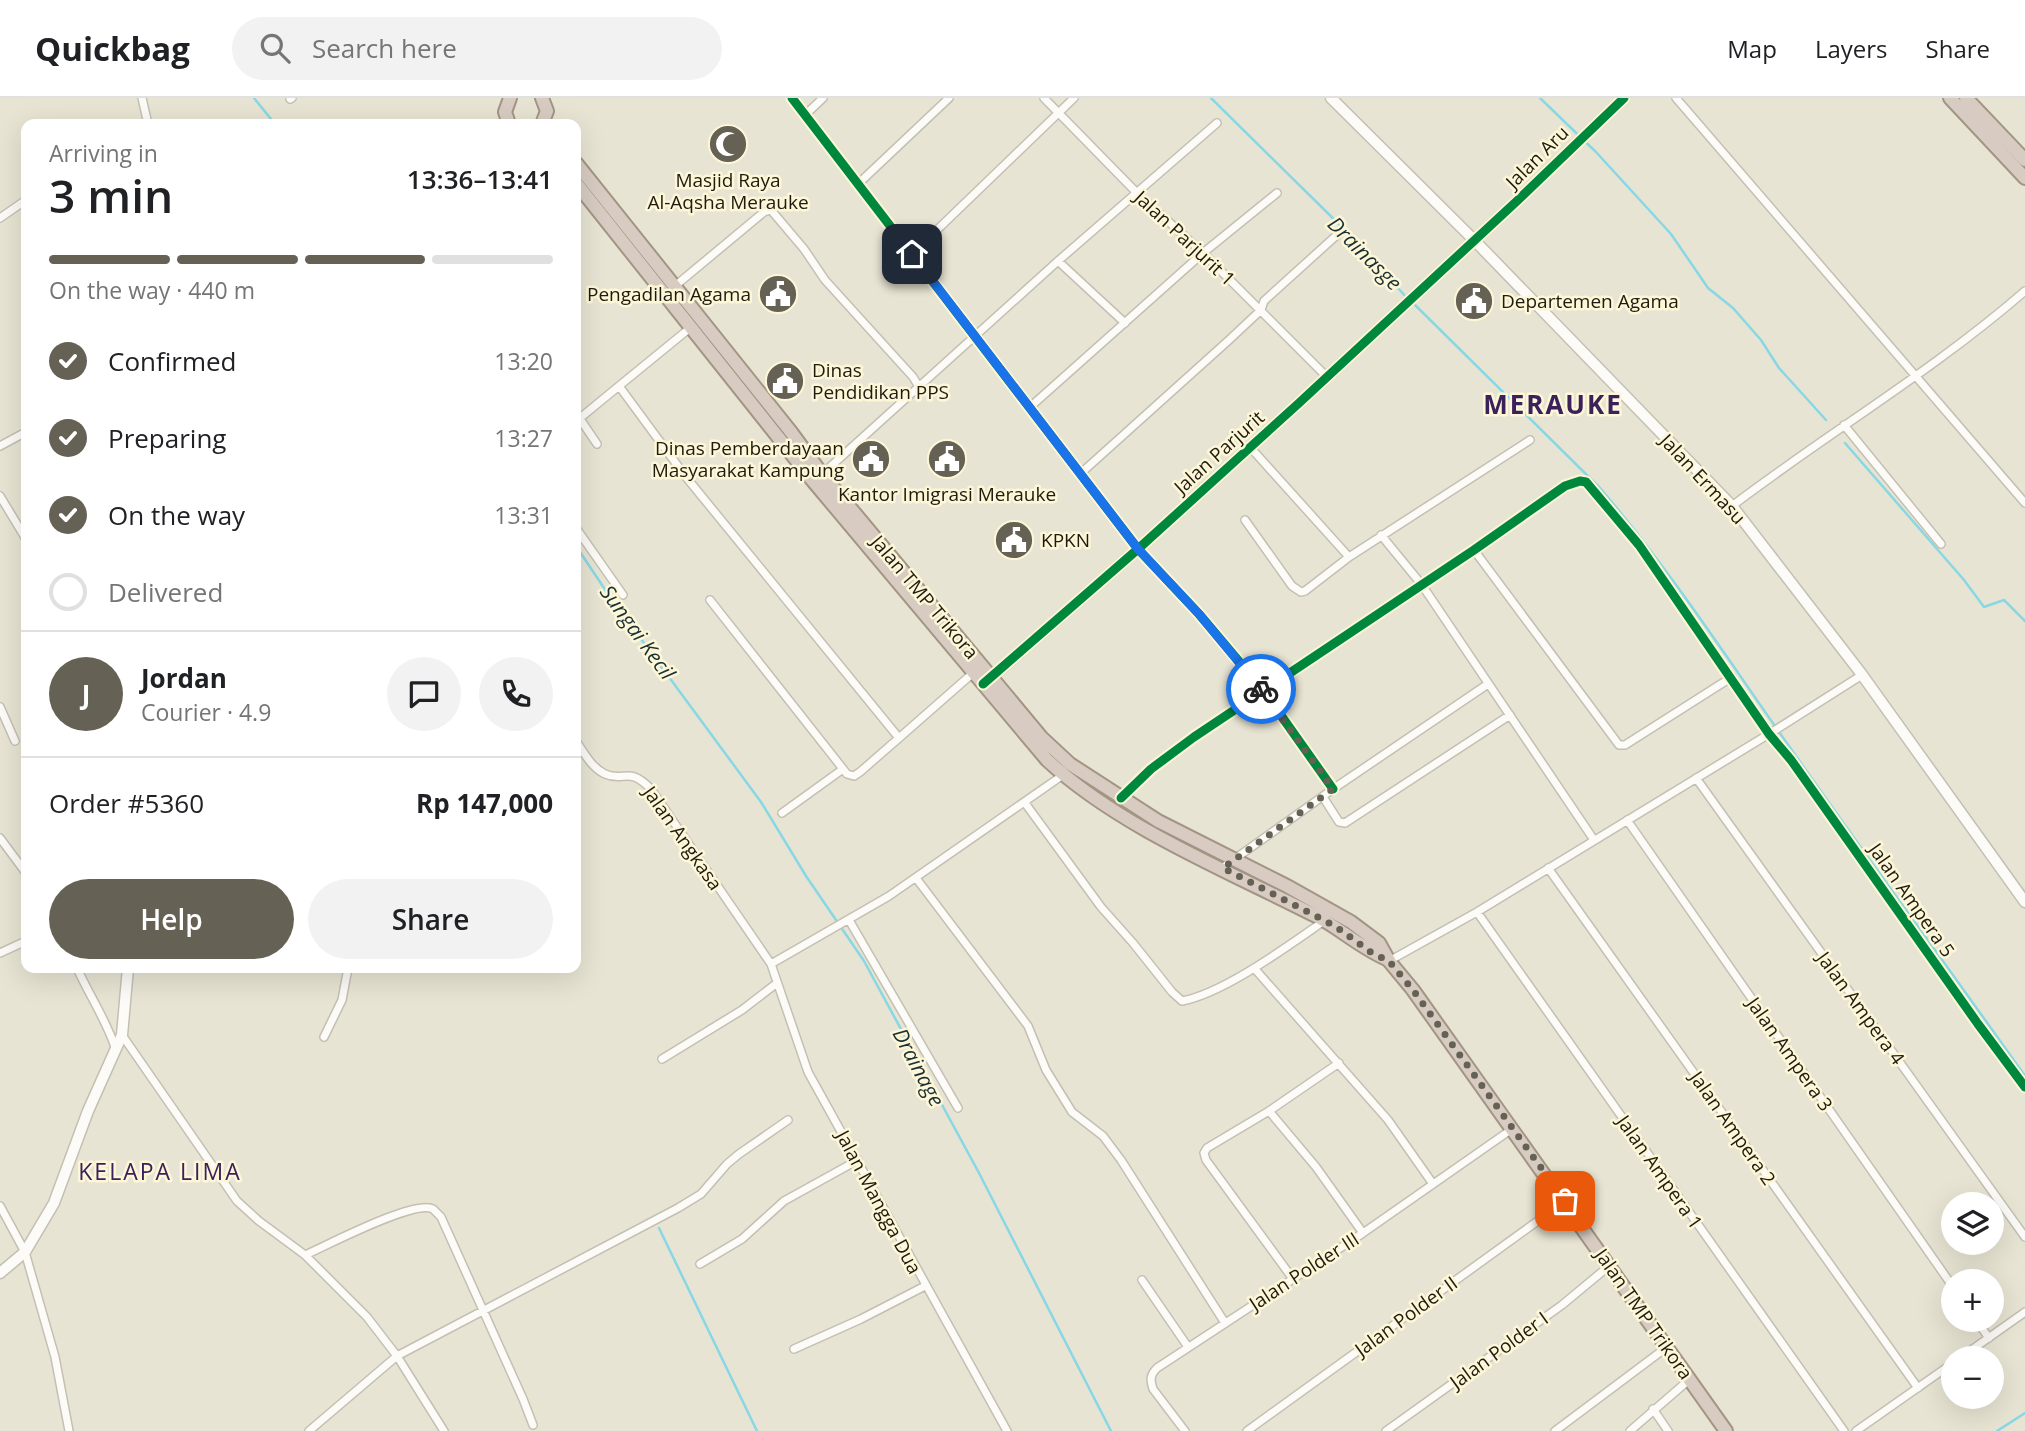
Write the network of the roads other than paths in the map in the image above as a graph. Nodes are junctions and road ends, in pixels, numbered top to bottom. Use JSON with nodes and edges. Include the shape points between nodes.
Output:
{"nodes":[{"id":1,"x":142,"y":98,"type":"edge"},
{"id":2,"x":792,"y":98,"type":"edge"},
{"id":3,"x":823,"y":98,"type":"edge"},
{"id":4,"x":949,"y":98,"type":"edge"},
{"id":5,"x":1044,"y":98,"type":"edge"},
{"id":6,"x":1074,"y":98,"type":"edge"},
{"id":7,"x":1331,"y":98,"type":"edge"},
{"id":8,"x":1624,"y":98,"type":"edge"},
{"id":9,"x":1676,"y":98,"type":"edge"},
{"id":10,"x":1950,"y":98,"type":"edge"},
{"id":11,"x":1966,"y":98,"type":"edge"},
{"id":12,"x":1059,"y":112,"type":"junction"},
{"id":13,"x":805,"y":115,"type":"junction"},
{"id":14,"x":147,"y":119,"type":"edge"},
{"id":15,"x":1217,"y":123,"type":"dead end"},
{"id":16,"x":2025,"y":160,"type":"edge"},
{"id":17,"x":581,"y":169,"type":"edge"},
{"id":18,"x":2025,"y":178,"type":"edge"},
{"id":19,"x":858,"y":184,"type":"junction"},
{"id":20,"x":581,"y":189,"type":"edge"},
{"id":21,"x":1136,"y":192,"type":"junction"},
{"id":22,"x":1277,"y":192,"type":"dead end"},
{"id":23,"x":21,"y":203,"type":"edge"},
{"id":24,"x":0,"y":218,"type":"edge"},
{"id":25,"x":1338,"y":234,"type":"dead end"},
{"id":26,"x":1475,"y":241,"type":"junction"},
{"id":27,"x":1203,"y":253,"type":"junction"},
{"id":28,"x":912,"y":254,"type":"junction"},
{"id":29,"x":1058,"y":261,"type":"junction"},
{"id":30,"x":675,"y":286,"type":"junction"},
{"id":31,"x":2025,"y":291,"type":"edge"},
{"id":32,"x":686,"y":300,"type":"junction"},
{"id":33,"x":674,"y":308,"type":"junction"},
{"id":34,"x":1261,"y":310,"type":"junction"},
{"id":35,"x":1125,"y":323,"type":"junction"},
{"id":36,"x":690,"y":328,"type":"junction"},
{"id":37,"x":974,"y":336,"type":"junction"},
{"id":38,"x":1327,"y":377,"type":"junction"},
{"id":39,"x":1915,"y":377,"type":"junction"},
{"id":40,"x":619,"y":386,"type":"junction"},
{"id":41,"x":919,"y":387,"type":"junction"},
{"id":42,"x":1029,"y":408,"type":"junction"},
{"id":43,"x":581,"y":413,"type":"edge"},
{"id":44,"x":581,"y":420,"type":"edge"},
{"id":45,"x":1844,"y":425,"type":"junction"},
{"id":46,"x":21,"y":435,"type":"edge"},
{"id":47,"x":1530,"y":440,"type":"dead end"},
{"id":48,"x":597,"y":444,"type":"dead end"},
{"id":49,"x":0,"y":446,"type":"edge"},
{"id":50,"x":1250,"y":447,"type":"junction"},
{"id":51,"x":1080,"y":474,"type":"junction"},
{"id":52,"x":818,"y":478,"type":"junction"},
{"id":53,"x":0,"y":496,"type":"edge"},
{"id":54,"x":2025,"y":503,"type":"edge"},
{"id":55,"x":1732,"y":506,"type":"junction"},
{"id":56,"x":1245,"y":520,"type":"dead end"},
{"id":57,"x":21,"y":531,"type":"edge"},
{"id":58,"x":1381,"y":534,"type":"junction"},
{"id":59,"x":581,"y":535,"type":"edge"},
{"id":60,"x":1941,"y":544,"type":"dead end"},
{"id":61,"x":1138,"y":549,"type":"junction"},
{"id":62,"x":1474,"y":550,"type":"junction"},
{"id":63,"x":1349,"y":557,"type":"junction"},
{"id":64,"x":1422,"y":585,"type":"junction"},
{"id":65,"x":623,"y":595,"type":"dead end"},
{"id":66,"x":710,"y":600,"type":"dead end"},
{"id":67,"x":973,"y":673,"type":"junction"},
{"id":68,"x":1862,"y":675,"type":"junction"},
{"id":69,"x":1732,"y":677,"type":"junction"},
{"id":70,"x":987,"y":681,"type":"junction"},
{"id":71,"x":1488,"y":684,"type":"junction"},
{"id":72,"x":1263,"y":690,"type":"junction"},
{"id":73,"x":0,"y":707,"type":"edge"},
{"id":74,"x":1510,"y":715,"type":"junction"},
{"id":75,"x":1769,"y":734,"type":"junction"},
{"id":76,"x":899,"y":738,"type":"junction"},
{"id":77,"x":15,"y":741,"type":"dead end"},
{"id":78,"x":581,"y":749,"type":"edge"},
{"id":79,"x":843,"y":769,"type":"junction"},
{"id":80,"x":1063,"y":775,"type":"junction"},
{"id":81,"x":1696,"y":778,"type":"junction"},
{"id":82,"x":1333,"y":789,"type":"junction"},
{"id":83,"x":1121,"y":797,"type":"junction"},
{"id":84,"x":1323,"y":797,"type":"junction"},
{"id":85,"x":1024,"y":803,"type":"junction"},
{"id":86,"x":782,"y":813,"type":"dead end"},
{"id":87,"x":1627,"y":820,"type":"junction"},
{"id":88,"x":0,"y":838,"type":"edge"},
{"id":89,"x":1594,"y":840,"type":"junction"},
{"id":90,"x":1234,"y":860,"type":"junction"},
{"id":91,"x":21,"y":866,"type":"edge"},
{"id":92,"x":1223,"y":868,"type":"junction"},
{"id":93,"x":1548,"y":868,"type":"junction"},
{"id":94,"x":916,"y":878,"type":"junction"},
{"id":95,"x":2024,"y":898,"type":"edge"},
{"id":96,"x":1477,"y":912,"type":"junction"},
{"id":97,"x":1324,"y":920,"type":"junction"},
{"id":98,"x":847,"y":921,"type":"junction"},
{"id":99,"x":21,"y":943,"type":"edge"},
{"id":100,"x":0,"y":953,"type":"edge"},
{"id":101,"x":1389,"y":961,"type":"junction"},
{"id":102,"x":771,"y":964,"type":"junction"},
{"id":103,"x":1254,"y":968,"type":"junction"},
{"id":104,"x":79,"y":973,"type":"edge"},
{"id":105,"x":128,"y":973,"type":"edge"},
{"id":106,"x":347,"y":973,"type":"edge"},
{"id":107,"x":778,"y":983,"type":"junction"},
{"id":108,"x":122,"y":1035,"type":"junction"},
{"id":109,"x":324,"y":1037,"type":"dead end"},
{"id":110,"x":116,"y":1050,"type":"junction"},
{"id":111,"x":662,"y":1059,"type":"dead end"},
{"id":112,"x":1339,"y":1063,"type":"junction"},
{"id":113,"x":2025,"y":1087,"type":"edge"},
{"id":114,"x":958,"y":1108,"type":"dead end"},
{"id":115,"x":1269,"y":1111,"type":"junction"},
{"id":116,"x":788,"y":1120,"type":"dead end"},
{"id":117,"x":1512,"y":1129,"type":"junction"},
{"id":118,"x":858,"y":1160,"type":"junction"},
{"id":119,"x":1433,"y":1184,"type":"junction"},
{"id":120,"x":1565,"y":1201,"type":"junction"},
{"id":121,"x":0,"y":1206,"type":"edge"},
{"id":122,"x":1363,"y":1233,"type":"junction"},
{"id":123,"x":2025,"y":1237,"type":"edge"},
{"id":124,"x":25,"y":1252,"type":"junction"},
{"id":125,"x":305,"y":1255,"type":"junction"},
{"id":126,"x":700,"y":1264,"type":"dead end"},
{"id":127,"x":1610,"y":1265,"type":"junction"},
{"id":128,"x":1941,"y":1270,"type":"edge"},
{"id":129,"x":0,"y":1273,"type":"edge"},
{"id":130,"x":1293,"y":1279,"type":"junction"},
{"id":131,"x":1142,"y":1280,"type":"dead end"},
{"id":132,"x":925,"y":1286,"type":"junction"},
{"id":133,"x":483,"y":1310,"type":"junction"},
{"id":134,"x":2025,"y":1312,"type":"edge"},
{"id":135,"x":1225,"y":1323,"type":"junction"},
{"id":136,"x":1985,"y":1332,"type":"edge"},
{"id":137,"x":1989,"y":1338,"type":"junction"},
{"id":138,"x":1977,"y":1346,"type":"edge"},
{"id":139,"x":1188,"y":1347,"type":"junction"},
{"id":140,"x":1668,"y":1347,"type":"junction"},
{"id":141,"x":794,"y":1349,"type":"dead end"},
{"id":142,"x":397,"y":1356,"type":"junction"},
{"id":143,"x":1941,"y":1372,"type":"edge"},
{"id":144,"x":1690,"y":1379,"type":"junction"},
{"id":145,"x":1918,"y":1388,"type":"junction"},
{"id":146,"x":1653,"y":1409,"type":"junction"},
{"id":147,"x":533,"y":1426,"type":"dead end"},
{"id":148,"x":69,"y":1431,"type":"edge"},
{"id":149,"x":309,"y":1431,"type":"edge"},
{"id":150,"x":444,"y":1431,"type":"edge"},
{"id":151,"x":1007,"y":1431,"type":"edge"},
{"id":152,"x":1185,"y":1431,"type":"edge"},
{"id":153,"x":1247,"y":1431,"type":"edge"},
{"id":154,"x":1386,"y":1431,"type":"edge"},
{"id":155,"x":1555,"y":1431,"type":"edge"},
{"id":156,"x":1630,"y":1431,"type":"edge"},
{"id":157,"x":1668,"y":1431,"type":"edge"},
{"id":158,"x":1726,"y":1431,"type":"edge"},
{"id":159,"x":1844,"y":1431,"type":"edge"},
{"id":160,"x":1856,"y":1431,"type":"edge"}],
"edges":[{"from":1,"to":14,"type":"street"},
{"from":2,"to":13,"type":"street"},
{"from":3,"to":13,"type":"street"},
{"from":4,"to":19,"type":"street"},
{"from":5,"to":12,"type":"street","name":"Jalan Parjurit 1"},
{"from":6,"to":12,"type":"street"},
{"from":7,"to":26,"type":"street","name":"Jalan Ermasu"},
{"from":8,"to":26,"type":"street","name":"Jalan Aru"},
{"from":9,"to":39,"type":"street"},
{"from":10,"to":18,"type":"highway"},
{"from":11,"to":16,"type":"highway"},
{"from":12,"to":21,"type":"street","name":"Jalan Parjurit 1"},
{"from":12,"to":28,"type":"street"},
{"from":13,"to":19,"type":"street"},
{"from":15,"to":21,"type":"street"},
{"from":17,"to":30,"type":"highway","name":"Jalan TMP Trikora"},
{"from":19,"to":28,"type":"street"},
{"from":20,"to":33,"type":"highway","name":"Jalan TMP Trikora"},
{"from":21,"to":27,"type":"street","name":"Jalan Parjurit 1"},
{"from":21,"to":29,"type":"street"},
{"from":22,"to":27,"type":"street"},
{"from":23,"to":24,"type":"street"},
{"from":25,"to":34,"type":"street","via":[[1264,301]]},
{"from":26,"to":38,"type":"street","name":"Jalan Parjurit"},
{"from":26,"to":55,"type":"street","name":"Jalan Ermasu"},
{"from":27,"to":34,"type":"street","name":"Jalan Parjurit 1"},
{"from":27,"to":35,"type":"street"},
{"from":28,"to":37,"type":"street"},
{"from":29,"to":35,"type":"street"},
{"from":29,"to":37,"type":"street"},
{"from":30,"to":32,"type":"highway","name":"Jalan TMP Trikora"},
{"from":30,"to":41,"type":"street","via":[[771,210]]},
{"from":31,"to":39,"type":"street"},
{"from":32,"to":33,"type":"highway"},
{"from":32,"to":52,"type":"highway","name":"Jalan TMP Trikora","via":[[791,432]]},
{"from":33,"to":36,"type":"highway","name":"Jalan TMP Trikora"},
{"from":34,"to":38,"type":"street","name":"Jalan Parjurit 1"},
{"from":34,"to":51,"type":"street"},
{"from":35,"to":42,"type":"street"},
{"from":36,"to":40,"type":"street"},
{"from":36,"to":52,"type":"highway","name":"Jalan TMP Trikora"},
{"from":37,"to":41,"type":"street"},
{"from":37,"to":42,"type":"street"},
{"from":38,"to":50,"type":"street","name":"Jalan Parjurit"},
{"from":39,"to":45,"type":"street"},
{"from":39,"to":54,"type":"street"},
{"from":40,"to":43,"type":"street"},
{"from":40,"to":76,"type":"street","via":[[686,477]]},
{"from":41,"to":52,"type":"street"},
{"from":42,"to":51,"type":"street"},
{"from":44,"to":48,"type":"street"},
{"from":45,"to":55,"type":"street"},
{"from":45,"to":60,"type":"street"},
{"from":46,"to":49,"type":"street"},
{"from":47,"to":58,"type":"street"},
{"from":50,"to":61,"type":"street","name":"Jalan Parjurit"},
{"from":50,"to":63,"type":"street"},
{"from":51,"to":61,"type":"street"},
{"from":52,"to":67,"type":"highway","name":"Jalan TMP Trikora"},
{"from":52,"to":70,"type":"highway","name":"Jalan TMP Trikora"},
{"from":53,"to":57,"type":"street"},
{"from":55,"to":68,"type":"street","name":"Jalan Ermasu"},
{"from":56,"to":63,"type":"street","via":[[1301,592]]},
{"from":58,"to":63,"type":"street"},
{"from":58,"to":64,"type":"street"},
{"from":59,"to":65,"type":"street"},
{"from":61,"to":70,"type":"street","name":"Jalan Parjurit"},
{"from":61,"to":72,"type":"street"},
{"from":62,"to":64,"type":"street"},
{"from":62,"to":69,"type":"street","via":[[1619,745]]},
{"from":62,"to":69,"type":"street","name":"Jalan Ampera 5","via":[[1565,486],[1586,482],[1639,545]]},
{"from":64,"to":71,"type":"street"},
{"from":64,"to":72,"type":"street"},
{"from":66,"to":79,"type":"street"},
{"from":67,"to":70,"type":"highway","name":"Jalan TMP Trikora"},
{"from":67,"to":76,"type":"street"},
{"from":68,"to":75,"type":"street"},
{"from":68,"to":95,"type":"street","name":"Jalan Ermasu"},
{"from":69,"to":75,"type":"street","name":"Jalan Ampera 5"},
{"from":70,"to":80,"type":"highway","name":"Jalan TMP Trikora","via":[[1026,737]]},
{"from":70,"to":83,"type":"highway","name":"Jalan TMP Trikora","via":[[1070,764]]},
{"from":71,"to":74,"type":"street"},
{"from":71,"to":82,"type":"street"},
{"from":72,"to":82,"type":"street"},
{"from":72,"to":83,"type":"street","via":[[1173,752]]},
{"from":73,"to":77,"type":"street"},
{"from":74,"to":84,"type":"street","via":[[1345,823],[1339,822]]},
{"from":74,"to":89,"type":"street"},
{"from":75,"to":81,"type":"street"},
{"from":75,"to":113,"type":"street","name":"Jalan Ampera 5"},
{"from":76,"to":79,"type":"street","via":[[853,776]]},
{"from":78,"to":102,"type":"street","name":"Jalan Angkasa","via":[[607,776],[634,776],[651,789]]},
{"from":79,"to":86,"type":"street"},
{"from":80,"to":85,"type":"street"},
{"from":80,"to":92,"type":"highway","name":"Jalan TMP Trikora","via":[[1142,827]]},
{"from":81,"to":87,"type":"street"},
{"from":81,"to":123,"type":"street","name":"Jalan Ampera 4"},
{"from":82,"to":84,"type":"street"},
{"from":83,"to":90,"type":"highway","name":"Jalan TMP Trikora"},
{"from":84,"to":90,"type":"street"},
{"from":85,"to":94,"type":"street"},
{"from":85,"to":103,"type":"street","via":[[1176,998],[1189,999]]},
{"from":87,"to":89,"type":"street"},
{"from":87,"to":128,"type":"street","name":"Jalan Ampera 3"},
{"from":88,"to":91,"type":"street"},
{"from":89,"to":93,"type":"street"},
{"from":90,"to":92,"type":"street"},
{"from":90,"to":101,"type":"highway","name":"Jalan TMP Trikora","via":[[1351,922],[1378,943]]},
{"from":92,"to":97,"type":"highway","name":"Jalan TMP Trikora"},
{"from":93,"to":96,"type":"street"},
{"from":93,"to":145,"type":"street","name":"Jalan Ampera 2"},
{"from":94,"to":98,"type":"street"},
{"from":94,"to":135,"type":"street","via":[[1028,1026],[1046,1070],[1072,1112],[1103,1136],[1121,1160]]},
{"from":96,"to":101,"type":"street"},
{"from":96,"to":159,"type":"street","name":"Jalan Ampera 1"},
{"from":97,"to":101,"type":"highway","name":"Jalan TMP Trikora"},
{"from":97,"to":103,"type":"street"},
{"from":98,"to":102,"type":"street"},
{"from":98,"to":114,"type":"street"},
{"from":99,"to":100,"type":"street"},
{"from":101,"to":117,"type":"highway","name":"Jalan TMP Trikora"},
{"from":102,"to":107,"type":"street","name":"Jalan Mangga Dua"},
{"from":103,"to":112,"type":"street"},
{"from":104,"to":110,"type":"street"},
{"from":105,"to":108,"type":"street"},
{"from":106,"to":109,"type":"street","via":[[342,1000]]},
{"from":107,"to":111,"type":"street"},
{"from":107,"to":118,"type":"street","name":"Jalan Mangga Dua","via":[[808,1072]]},
{"from":108,"to":110,"type":"street"},
{"from":108,"to":125,"type":"street","via":[[237,1201]]},
{"from":110,"to":124,"type":"street","via":[[54,1203]]},
{"from":112,"to":115,"type":"street"},
{"from":112,"to":119,"type":"street","via":[[1388,1120]]},
{"from":115,"to":122,"type":"street","via":[[1317,1167]]},
{"from":115,"to":130,"type":"street","via":[[1204,1153]]},
{"from":116,"to":133,"type":"street","via":[[739,1154],[701,1194]]},
{"from":117,"to":119,"type":"street","name":"Jalan Polder III"},
{"from":117,"to":120,"type":"highway","name":"Jalan TMP Trikora"},
{"from":118,"to":126,"type":"street","via":[[784,1202],[743,1239]]},
{"from":118,"to":132,"type":"street","name":"Jalan Mangga Dua"},
{"from":119,"to":122,"type":"street","name":"Jalan Polder III"},
{"from":120,"to":127,"type":"highway","name":"Jalan TMP Trikora"},
{"from":120,"to":153,"type":"street","name":"Jalan Polder II"},
{"from":121,"to":124,"type":"street"},
{"from":122,"to":130,"type":"street","name":"Jalan Polder III"},
{"from":124,"to":129,"type":"street"},
{"from":124,"to":148,"type":"street","via":[[55,1357]]},
{"from":125,"to":133,"type":"street","via":[[382,1220],[424,1207],[434,1209]]},
{"from":125,"to":142,"type":"street","via":[[367,1317]]},
{"from":127,"to":140,"type":"highway","name":"Jalan TMP Trikora"},
{"from":127,"to":154,"type":"street","name":"Jalan Polder I","via":[[1562,1305]]},
{"from":130,"to":135,"type":"street","name":"Jalan Polder III"},
{"from":131,"to":139,"type":"street"},
{"from":132,"to":141,"type":"street"},
{"from":132,"to":151,"type":"street","name":"Jalan Mangga Dua"},
{"from":133,"to":142,"type":"street"},
{"from":133,"to":147,"type":"street"},
{"from":134,"to":137,"type":"street"},
{"from":135,"to":139,"type":"street","name":"Jalan Polder III"},
{"from":136,"to":137,"type":"street"},
{"from":137,"to":138,"type":"street"},
{"from":139,"to":152,"type":"street","name":"Jalan Polder III","via":[[1157,1368],[1150,1381]]},
{"from":140,"to":144,"type":"highway","name":"Jalan TMP Trikora"},
{"from":140,"to":155,"type":"street"},
{"from":142,"to":149,"type":"street"},
{"from":142,"to":150,"type":"street"},
{"from":143,"to":145,"type":"street"},
{"from":144,"to":146,"type":"street"},
{"from":144,"to":158,"type":"highway","name":"Jalan TMP Trikora"},
{"from":145,"to":160,"type":"street"},
{"from":146,"to":156,"type":"street"},
{"from":146,"to":157,"type":"street"}]}
